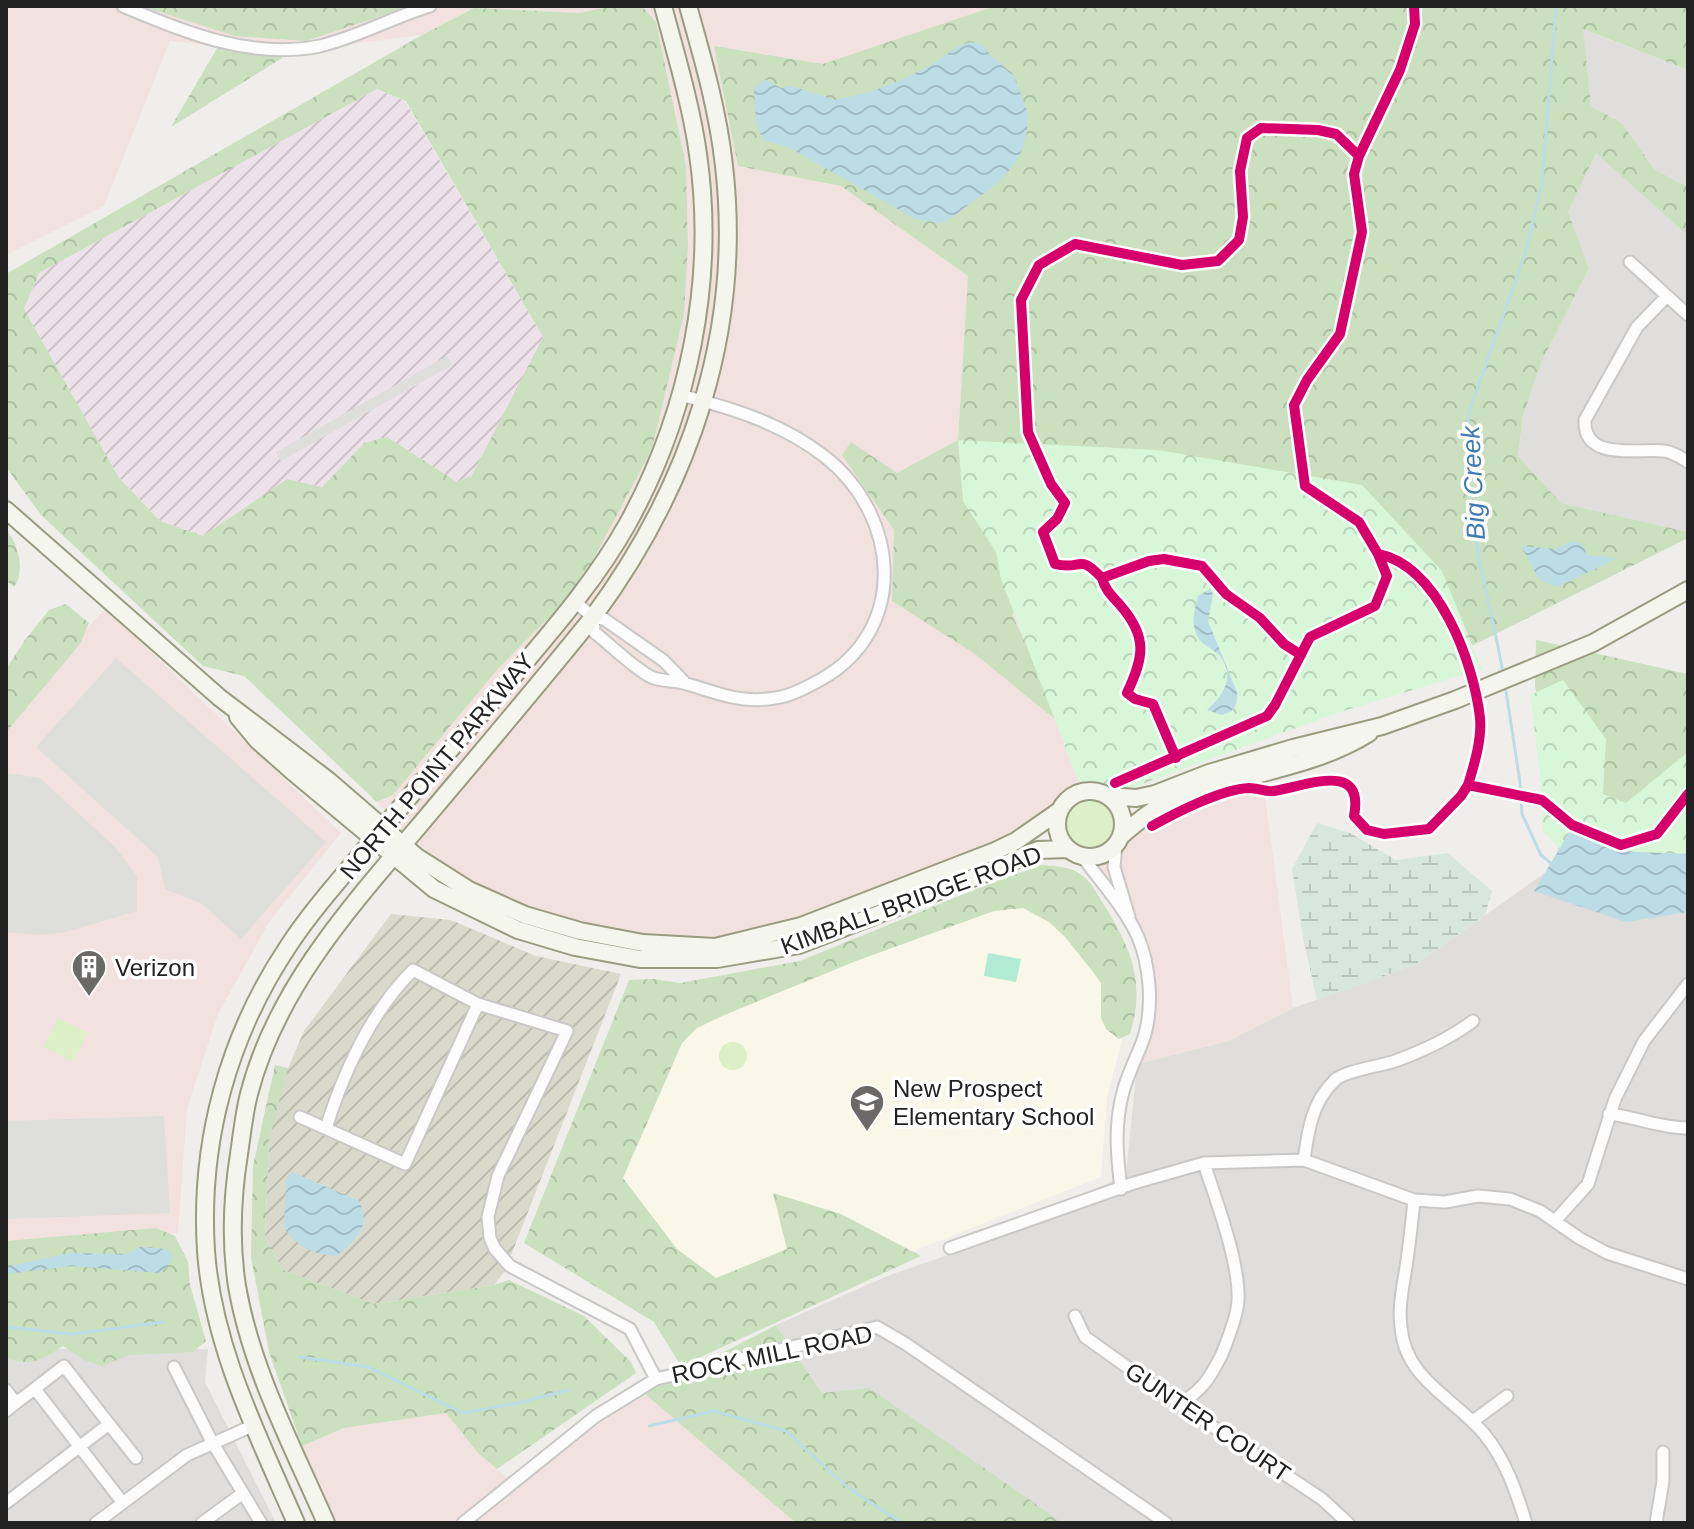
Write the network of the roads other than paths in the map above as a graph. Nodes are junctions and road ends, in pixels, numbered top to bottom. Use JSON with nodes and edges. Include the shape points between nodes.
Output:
{"nodes":[{"id":1,"x":123,"y":6,"type":"edge"},
{"id":2,"x":430,"y":6,"type":"edge"},
{"id":3,"x":663,"y":6,"type":"edge"},
{"id":4,"x":688,"y":6,"type":"edge"},
{"id":5,"x":1630,"y":262,"type":"dead end"},
{"id":6,"x":1667,"y":296,"type":"junction"},
{"id":7,"x":1688,"y":315,"type":"edge"},
{"id":8,"x":680,"y":395,"type":"junction"},
{"id":9,"x":703,"y":400,"type":"junction"},
{"id":10,"x":1688,"y":462,"type":"edge"},
{"id":11,"x":6,"y":510,"type":"edge"},
{"id":12,"x":1688,"y":590,"type":"edge"},
{"id":13,"x":575,"y":602,"type":"junction"},
{"id":14,"x":593,"y":617,"type":"junction"},
{"id":15,"x":686,"y":683,"type":"junction"},
{"id":16,"x":1382,"y":726,"type":"junction"},
{"id":17,"x":1109,"y":796,"type":"junction"},
{"id":18,"x":1059,"y":811,"type":"junction"},
{"id":19,"x":378,"y":834,"type":"junction"},
{"id":20,"x":1119,"y":840,"type":"junction"},
{"id":21,"x":398,"y":851,"type":"junction"},
{"id":22,"x":1074,"y":853,"type":"junction"},
{"id":23,"x":1130,"y":921,"type":"junction"},
{"id":24,"x":1688,"y":984,"type":"edge"},
{"id":25,"x":478,"y":1004,"type":"junction"},
{"id":26,"x":1473,"y":1021,"type":"dead end"},
{"id":27,"x":222,"y":1088,"type":"junction"},
{"id":28,"x":248,"y":1097,"type":"junction"},
{"id":29,"x":1609,"y":1114,"type":"junction"},
{"id":30,"x":300,"y":1117,"type":"dead end"},
{"id":31,"x":326,"y":1128,"type":"junction"},
{"id":32,"x":1688,"y":1128,"type":"edge"},
{"id":33,"x":1304,"y":1160,"type":"junction"},
{"id":34,"x":1204,"y":1163,"type":"junction"},
{"id":35,"x":1121,"y":1189,"type":"junction"},
{"id":36,"x":1414,"y":1200,"type":"junction"},
{"id":37,"x":1555,"y":1221,"type":"junction"},
{"id":38,"x":950,"y":1248,"type":"dead end"},
{"id":39,"x":1688,"y":1279,"type":"edge"},
{"id":40,"x":1075,"y":1316,"type":"dead end"},
{"id":41,"x":174,"y":1367,"type":"dead end"},
{"id":42,"x":656,"y":1379,"type":"junction"},
{"id":43,"x":35,"y":1389,"type":"junction"},
{"id":44,"x":6,"y":1390,"type":"edge"},
{"id":45,"x":1507,"y":1396,"type":"dead end"},
{"id":46,"x":1179,"y":1404,"type":"junction"},
{"id":47,"x":11,"y":1407,"type":"edge"},
{"id":48,"x":278,"y":1414,"type":"junction"},
{"id":49,"x":1473,"y":1421,"type":"junction"},
{"id":50,"x":109,"y":1424,"type":"junction"},
{"id":51,"x":254,"y":1425,"type":"junction"},
{"id":52,"x":212,"y":1442,"type":"junction"},
{"id":53,"x":79,"y":1447,"type":"junction"},
{"id":54,"x":1663,"y":1452,"type":"dead end"},
{"id":55,"x":136,"y":1458,"type":"dead end"},
{"id":56,"x":243,"y":1493,"type":"junction"},
{"id":57,"x":6,"y":1503,"type":"edge"},
{"id":58,"x":123,"y":1503,"type":"junction"},
{"id":59,"x":96,"y":1523,"type":"edge"},
{"id":60,"x":202,"y":1523,"type":"edge"},
{"id":61,"x":261,"y":1523,"type":"edge"},
{"id":62,"x":296,"y":1523,"type":"edge"},
{"id":63,"x":326,"y":1523,"type":"edge"},
{"id":64,"x":463,"y":1523,"type":"edge"},
{"id":65,"x":1166,"y":1523,"type":"edge"},
{"id":66,"x":1348,"y":1523,"type":"edge"},
{"id":67,"x":1526,"y":1523,"type":"edge"},
{"id":68,"x":1656,"y":1523,"type":"edge"}],
"edges":[{"from":1,"to":2,"type":"street","via":[[206,38],[288,49],[340,40]]},
{"from":3,"to":8,"type":"street","name":"NORTH POINT PARKWAY","via":[[688,95],[703,207],[698,310]]},
{"from":4,"to":9,"type":"street","name":"NORTH POINT PARKWAY","via":[[715,109],[726,205],[722,307]]},
{"from":5,"to":6,"type":"street"},
{"from":6,"to":7,"type":"street"},
{"from":6,"to":10,"type":"street","via":[[1637,327],[1585,420],[1585,429],[1605,449],[1664,451]]},
{"from":8,"to":9,"type":"street"},
{"from":8,"to":13,"type":"street","name":"NORTH POINT PARKWAY","via":[[637,505]]},
{"from":9,"to":14,"type":"street","name":"NORTH POINT PARKWAY","via":[[687,452],[657,517]]},
{"from":9,"to":15,"type":"street","via":[[779,427],[841,473],[875,529],[886,584],[863,642],[833,673],[816,682],[778,698],[753,700],[720,696]]},
{"from":11,"to":19,"type":"street","name":"KIMBALL BRIDGE ROAD","via":[[220,698],[257,740]]},
{"from":12,"to":16,"type":"street","via":[[1593,643]]},
{"from":13,"to":14,"type":"street"},
{"from":13,"to":19,"type":"street","name":"NORTH POINT PARKWAY"},
{"from":14,"to":15,"type":"street","via":[[604,619],[664,661]]},
{"from":14,"to":15,"type":"street","via":[[594,632],[653,678]]},
{"from":14,"to":21,"type":"street","name":"NORTH POINT PARKWAY"},
{"from":16,"to":17,"type":"street","via":[[1283,750],[1155,794]]},
{"from":16,"to":20,"type":"street","via":[[1354,743],[1161,807]]},
{"from":17,"to":18,"type":"street","via":[[1077,793]]},
{"from":17,"to":20,"type":"street","via":[[1122,814]]},
{"from":18,"to":21,"type":"street","name":"KIMBALL BRIDGE ROAD","via":[[995,851],[801,926],[715,947],[643,943],[552,924],[496,903]]},
{"from":18,"to":22,"type":"street","via":[[1057,829]]},
{"from":19,"to":21,"type":"street","name":"KIMBALL BRIDGE ROAD"},
{"from":19,"to":27,"type":"street","name":"NORTH POINT PARKWAY","via":[[271,973]]},
{"from":20,"to":22,"type":"street","via":[[1098,857]]},
{"from":20,"to":23,"type":"street","via":[[1114,867]]},
{"from":21,"to":22,"type":"street","name":"KIMBALL BRIDGE ROAD","via":[[444,894],[518,930],[640,959],[693,960],[799,945],[1038,850]]},
{"from":21,"to":28,"type":"street","name":"NORTH POINT PARKWAY","via":[[298,980],[270,1034]]},
{"from":22,"to":23,"type":"street"},
{"from":23,"to":35,"type":"street","via":[[1144,956],[1149,1003],[1145,1034],[1123,1090],[1116,1127]]},
{"from":24,"to":29,"type":"street","via":[[1644,1041]]},
{"from":25,"to":31,"type":"street","via":[[413,970],[375,1016],[339,1087]]},
{"from":25,"to":31,"type":"street","via":[[405,1164]]},
{"from":25,"to":42,"type":"street","via":[[567,1031],[498,1176],[488,1217],[495,1249],[510,1266],[630,1329]]},
{"from":26,"to":33,"type":"street","via":[[1453,1037],[1338,1077],[1310,1120]]},
{"from":27,"to":28,"type":"street"},
{"from":27,"to":51,"type":"street","name":"NORTH POINT PARKWAY","via":[[206,1192],[208,1271],[223,1342]]},
{"from":28,"to":48,"type":"street","name":"NORTH POINT PARKWAY","via":[[233,1192],[234,1266],[251,1344]]},
{"from":29,"to":32,"type":"street"},
{"from":29,"to":37,"type":"street","via":[[1588,1184]]},
{"from":30,"to":31,"type":"street"},
{"from":33,"to":34,"type":"street"},
{"from":33,"to":36,"type":"street"},
{"from":34,"to":35,"type":"street"},
{"from":34,"to":46,"type":"street","via":[[1238,1302],[1215,1368],[1199,1393]]},
{"from":35,"to":38,"type":"street"},
{"from":36,"to":37,"type":"street","via":[[1494,1197],[1525,1204]]},
{"from":36,"to":49,"type":"street","via":[[1402,1289],[1404,1343],[1427,1384]]},
{"from":37,"to":39,"type":"street","via":[[1607,1253]]},
{"from":40,"to":46,"type":"street","name":"GUNTER COURT","via":[[1085,1337]]},
{"from":41,"to":52,"type":"street"},
{"from":42,"to":64,"type":"street","name":"ROCK MILL ROAD","via":[[596,1416]]},
{"from":42,"to":65,"type":"street","name":"ROCK MILL ROAD","via":[[877,1327]]},
{"from":43,"to":47,"type":"street"},
{"from":43,"to":50,"type":"street","via":[[64,1366]]},
{"from":43,"to":53,"type":"street"},
{"from":44,"to":47,"type":"street"},
{"from":45,"to":49,"type":"street"},
{"from":46,"to":66,"type":"street","name":"GUNTER COURT","via":[[1309,1490]]},
{"from":48,"to":51,"type":"street"},
{"from":48,"to":63,"type":"street","name":"NORTH POINT PARKWAY"},
{"from":49,"to":67,"type":"street","via":[[1509,1474]]},
{"from":50,"to":53,"type":"street"},
{"from":50,"to":55,"type":"street"},
{"from":51,"to":52,"type":"street"},
{"from":51,"to":62,"type":"street","name":"NORTH POINT PARKWAY"},
{"from":52,"to":56,"type":"street"},
{"from":52,"to":58,"type":"street"},
{"from":53,"to":57,"type":"street"},
{"from":53,"to":58,"type":"street"},
{"from":54,"to":68,"type":"street"},
{"from":56,"to":60,"type":"street"},
{"from":56,"to":61,"type":"street"},
{"from":58,"to":59,"type":"street"}]}
